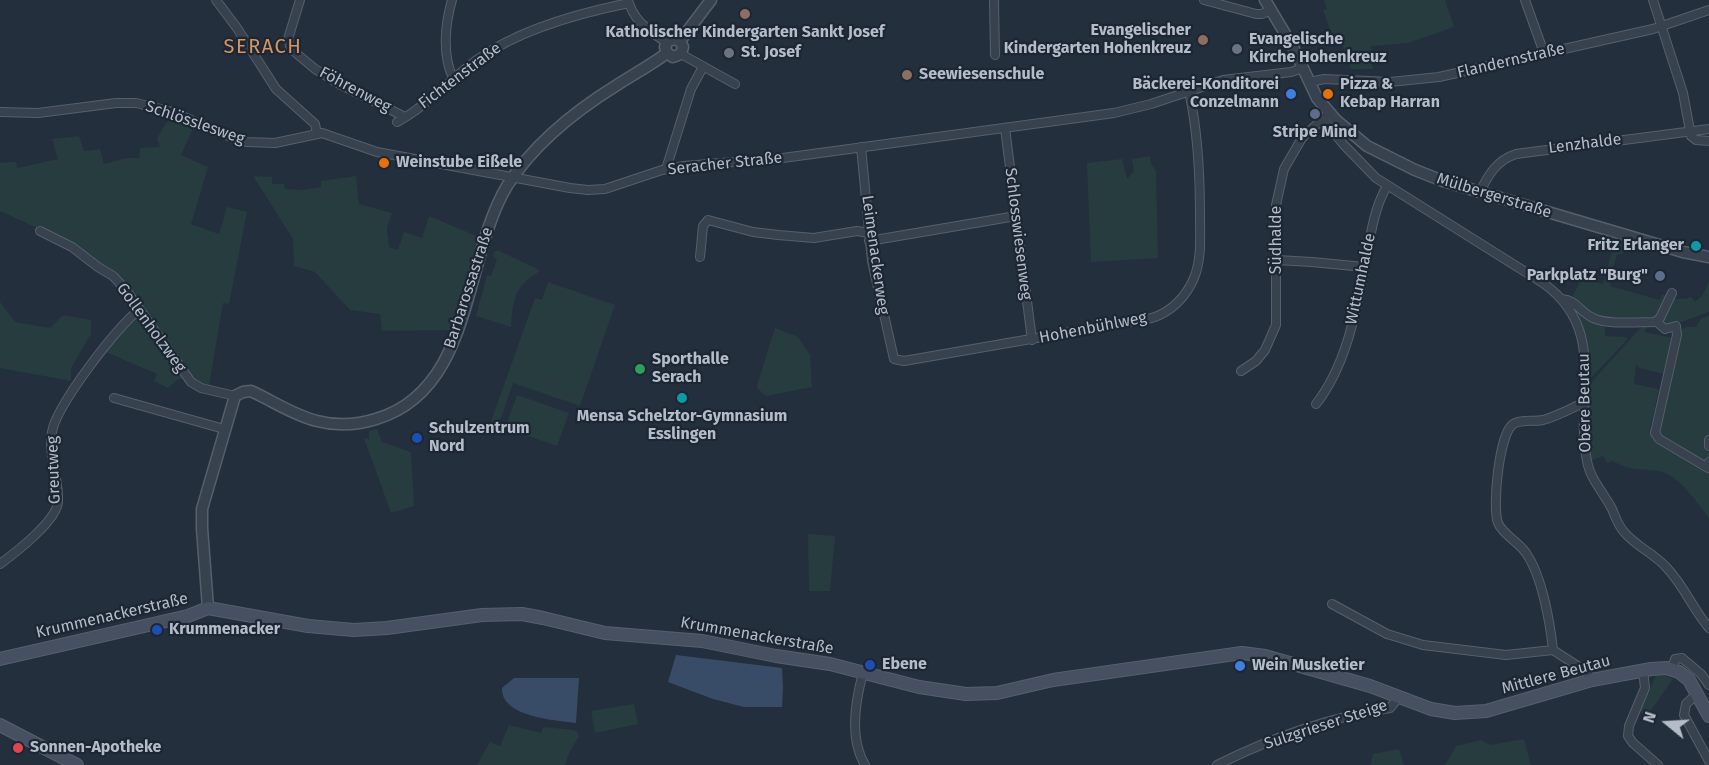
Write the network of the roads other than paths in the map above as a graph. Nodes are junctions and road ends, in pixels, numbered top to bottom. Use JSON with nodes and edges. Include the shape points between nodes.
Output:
{"nodes":[{"id":1,"x":216,"y":0,"type":"edge"},
{"id":2,"x":300,"y":0,"type":"edge"},
{"id":3,"x":452,"y":0,"type":"edge"},
{"id":4,"x":711,"y":0,"type":"edge"},
{"id":5,"x":994,"y":0,"type":"edge"},
{"id":6,"x":1204,"y":0,"type":"edge"},
{"id":7,"x":1526,"y":0,"type":"edge"},
{"id":8,"x":1653,"y":0,"type":"edge"},
{"id":9,"x":628,"y":1,"type":"edge"},
{"id":10,"x":1268,"y":5,"type":"edge"},
{"id":11,"x":1709,"y":10,"type":"edge"},
{"id":12,"x":1661,"y":26,"type":"junction"},
{"id":13,"x":680,"y":41,"type":"junction"},
{"id":14,"x":667,"y":48,"type":"junction"},
{"id":15,"x":1544,"y":53,"type":"junction"},
{"id":16,"x":681,"y":54,"type":"junction"},
{"id":17,"x":995,"y":55,"type":"dead end"},
{"id":18,"x":703,"y":67,"type":"junction"},
{"id":19,"x":1303,"y":68,"type":"junction"},
{"id":20,"x":453,"y":78,"type":"junction"},
{"id":21,"x":1310,"y":82,"type":"junction"},
{"id":22,"x":735,"y":84,"type":"dead end"},
{"id":23,"x":1189,"y":91,"type":"junction"},
{"id":24,"x":0,"y":112,"type":"edge"},
{"id":25,"x":1326,"y":116,"type":"junction"},
{"id":26,"x":401,"y":119,"type":"joint"},
{"id":27,"x":1005,"y":128,"type":"junction"},
{"id":28,"x":1709,"y":129,"type":"edge"},
{"id":29,"x":1690,"y":131,"type":"junction"},
{"id":30,"x":317,"y":133,"type":"junction"},
{"id":31,"x":1709,"y":141,"type":"edge"},
{"id":32,"x":861,"y":147,"type":"junction"},
{"id":33,"x":666,"y":169,"type":"junction"},
{"id":34,"x":513,"y":177,"type":"junction"},
{"id":35,"x":1387,"y":186,"type":"junction"},
{"id":36,"x":1480,"y":192,"type":"junction"},
{"id":37,"x":1016,"y":216,"type":"junction"},
{"id":38,"x":40,"y":231,"type":"dead end"},
{"id":39,"x":869,"y":237,"type":"junction"},
{"id":40,"x":1708,"y":254,"type":"edge"},
{"id":41,"x":700,"y":257,"type":"dead end"},
{"id":42,"x":1277,"y":260,"type":"junction"},
{"id":43,"x":1365,"y":267,"type":"junction"},
{"id":44,"x":1672,"y":293,"type":"dead end"},
{"id":45,"x":1562,"y":299,"type":"junction"},
{"id":46,"x":140,"y":309,"type":"junction"},
{"id":47,"x":1657,"y":322,"type":"junction"},
{"id":48,"x":1032,"y":340,"type":"junction"},
{"id":49,"x":897,"y":361,"type":"joint"},
{"id":50,"x":1241,"y":371,"type":"dead end"},
{"id":51,"x":235,"y":396,"type":"junction"},
{"id":52,"x":114,"y":398,"type":"dead end"},
{"id":53,"x":1585,"y":402,"type":"junction"},
{"id":54,"x":1316,"y":405,"type":"dead end"},
{"id":55,"x":224,"y":429,"type":"junction"},
{"id":56,"x":1709,"y":440,"type":"edge"},
{"id":57,"x":1709,"y":446,"type":"edge"},
{"id":58,"x":1709,"y":462,"type":"edge"},
{"id":59,"x":0,"y":564,"type":"edge"},
{"id":60,"x":1332,"y":604,"type":"dead end"},
{"id":61,"x":208,"y":608,"type":"junction"},
{"id":62,"x":1708,"y":627,"type":"edge"},
{"id":63,"x":1553,"y":650,"type":"junction"},
{"id":64,"x":0,"y":659,"type":"edge"},
{"id":65,"x":1672,"y":669,"type":"junction"},
{"id":66,"x":1643,"y":670,"type":"junction"},
{"id":67,"x":863,"y":673,"type":"junction"},
{"id":68,"x":1592,"y":680,"type":"junction"},
{"id":69,"x":1709,"y":685,"type":"edge"},
{"id":70,"x":1702,"y":694,"type":"edge"},
{"id":71,"x":1399,"y":697,"type":"junction"},
{"id":72,"x":1709,"y":716,"type":"edge"},
{"id":73,"x":0,"y":725,"type":"edge"},
{"id":74,"x":1709,"y":761,"type":"edge"},
{"id":75,"x":77,"y":765,"type":"edge"},
{"id":76,"x":865,"y":765,"type":"edge"},
{"id":77,"x":1217,"y":765,"type":"edge"},
{"id":78,"x":1658,"y":765,"type":"edge"}],
"edges":[{"from":1,"to":30,"type":"street","via":[[276,89],[315,124]]},
{"from":2,"to":26,"type":"street","name":"Föhrenweg","via":[[288,39],[291,49],[341,85]]},
{"from":3,"to":20,"type":"street","via":[[446,43]]},
{"from":4,"to":13,"type":"street"},
{"from":5,"to":17,"type":"street"},
{"from":6,"to":10,"type":"street","via":[[1256,14],[1262,14]]},
{"from":7,"to":15,"type":"street"},
{"from":8,"to":12,"type":"street"},
{"from":9,"to":14,"type":"street","via":[[641,24]]},
{"from":9,"to":20,"type":"street","name":"Fichtenstraße","via":[[520,35],[492,49]]},
{"from":10,"to":19,"type":"street","name":"Mülbergerstraße"},
{"from":11,"to":12,"type":"street","name":"Flandernstraße"},
{"from":12,"to":15,"type":"street","name":"Flandernstraße"},
{"from":12,"to":29,"type":"street","via":[[1683,93]]},
{"from":13,"to":14,"type":"street","name":"Barbarossastraße","via":[[672,39]]},
{"from":13,"to":16,"type":"street"},
{"from":14,"to":16,"type":"street","via":[[673,57]]},
{"from":14,"to":34,"type":"street","name":"Barbarossastraße","via":[[568,119]]},
{"from":15,"to":21,"type":"street","name":"Flandernstraße","via":[[1433,78]]},
{"from":16,"to":18,"type":"street"},
{"from":18,"to":22,"type":"street"},
{"from":18,"to":33,"type":"street","via":[[691,89]]},
{"from":19,"to":21,"type":"street","name":"Mülbergerstraße"},
{"from":19,"to":23,"type":"street","name":"Seracher Straße","via":[[1232,78]]},
{"from":20,"to":26,"type":"street","name":"Fichtenstraße"},
{"from":21,"to":25,"type":"street","name":"Mülbergerstraße"},
{"from":23,"to":27,"type":"street","name":"Seracher Straße","via":[[1125,111]]},
{"from":23,"to":48,"type":"street","name":"Hohenbühlweg","via":[[1196,133],[1200,228],[1197,269],[1188,291],[1156,316]]},
{"from":24,"to":30,"type":"street","name":"Schlösslesweg","via":[[38,113],[136,103],[173,112],[247,142],[280,142]]},
{"from":25,"to":35,"type":"street","name":"Obere Beutau","via":[[1326,125],[1360,164]]},
{"from":25,"to":36,"type":"street","name":"Mülbergerstraße","via":[[1376,150],[1425,174]]},
{"from":25,"to":42,"type":"street","name":"Südhalde","via":[[1302,138],[1284,169],[1276,205]]},
{"from":27,"to":32,"type":"street","name":"Seracher Straße"},
{"from":27,"to":37,"type":"street","name":"Schlosswiesenweg"},
{"from":28,"to":29,"type":"street","name":"Lenzhalde"},
{"from":29,"to":31,"type":"street","via":[[1694,140]]},
{"from":29,"to":36,"type":"street","name":"Lenzhalde","via":[[1516,153],[1492,171]]},
{"from":30,"to":34,"type":"street","name":"Seracher Straße","via":[[370,150]]},
{"from":32,"to":33,"type":"street","name":"Seracher Straße"},
{"from":32,"to":39,"type":"street","name":"Leimenackerweg"},
{"from":33,"to":34,"type":"street","name":"Seracher Straße","via":[[600,190]]},
{"from":34,"to":51,"type":"street","name":"Barbarossastraße","via":[[484,240],[451,348],[432,380],[409,403],[373,420],[334,424],[300,416],[251,392]]},
{"from":35,"to":43,"type":"street","name":"Wittumhalde","via":[[1377,205]]},
{"from":35,"to":45,"type":"street","name":"Obere Beutau","via":[[1543,283]]},
{"from":36,"to":40,"type":"street","name":"Mülbergerstraße","via":[[1683,252]]},
{"from":37,"to":39,"type":"street"},
{"from":37,"to":48,"type":"street","name":"Schlosswiesenweg"},
{"from":38,"to":46,"type":"street","name":"Gollenholzweg","via":[[112,275]]},
{"from":39,"to":41,"type":"street","via":[[857,231],[809,238],[760,233],[711,220],[702,226]]},
{"from":39,"to":49,"type":"street","name":"Leimenackerweg","via":[[891,353]]},
{"from":42,"to":43,"type":"street"},
{"from":42,"to":50,"type":"street","name":"Südhalde","via":[[1274,334],[1260,357]]},
{"from":43,"to":54,"type":"street","name":"Wittumhalde","via":[[1354,321]]},
{"from":44,"to":47,"type":"street"},
{"from":45,"to":47,"type":"street","via":[[1573,301],[1597,320]]},
{"from":45,"to":53,"type":"street","name":"Obere Beutau","via":[[1582,337]]},
{"from":46,"to":51,"type":"street","name":"Gollenholzweg","via":[[191,382]]},
{"from":46,"to":59,"type":"street","name":"Greutweg","via":[[88,370],[56,418],[51,436],[58,500],[55,512]]},
{"from":47,"to":58,"type":"street","via":[[1665,329],[1676,327],[1677,338],[1655,433],[1708,468]]},
{"from":48,"to":49,"type":"street","name":"Hohenbühlweg"},
{"from":51,"to":55,"type":"street"},
{"from":52,"to":55,"type":"street"},
{"from":53,"to":62,"type":"street","name":"Obere Beutau","via":[[1585,444],[1591,475],[1624,533],[1667,568]]},
{"from":53,"to":63,"type":"street","via":[[1544,420],[1511,426],[1496,489],[1500,526],[1533,566]]},
{"from":55,"to":61,"type":"street","via":[[202,513]]},
{"from":56,"to":57,"type":"street"},
{"from":60,"to":63,"type":"street","via":[[1387,634],[1423,645],[1506,655]]},
{"from":61,"to":64,"type":"main road","name":"Krummenackerstraße","via":[[188,616]]},
{"from":61,"to":67,"type":"main road","name":"Krummenackerstraße","via":[[354,630],[522,614],[605,633],[702,641]]},
{"from":63,"to":68,"type":"street","via":[[1587,672]]},
{"from":65,"to":66,"type":"main road","name":"Mittlere Beutau"},
{"from":65,"to":69,"type":"street","via":[[1675,659],[1682,658]]},
{"from":65,"to":70,"type":"main road"},
{"from":66,"to":68,"type":"main road","name":"Mittlere Beutau"},
{"from":66,"to":78,"type":"street","via":[[1644,692],[1628,736]]},
{"from":67,"to":71,"type":"main road","name":"Krummenackerstraße","via":[[949,692],[990,694],[1053,680],[1242,653],[1265,656]]},
{"from":67,"to":76,"type":"street","via":[[855,734]]},
{"from":68,"to":71,"type":"main road","name":"Mittlere Beutau","via":[[1481,712],[1438,711]]},
{"from":70,"to":72,"type":"main road"},
{"from":70,"to":74,"type":"street","via":[[1686,704],[1684,712]]},
{"from":71,"to":77,"type":"street","name":"Sulzgrieser Steige","via":[[1390,708],[1359,713],[1295,733]]},
{"from":73,"to":75,"type":"main road"}]}
